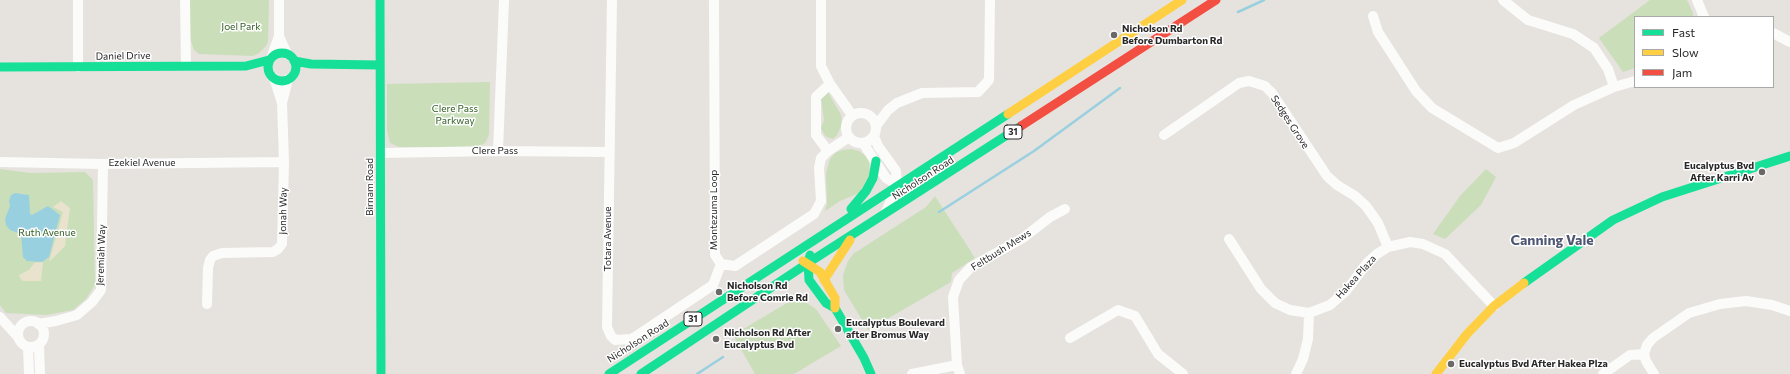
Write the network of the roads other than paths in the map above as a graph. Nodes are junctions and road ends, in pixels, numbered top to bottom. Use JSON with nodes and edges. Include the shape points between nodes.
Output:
{"nodes":[{"id":1,"x":78,"y":0,"type":"edge"},
{"id":2,"x":185,"y":0,"type":"edge"},
{"id":3,"x":279,"y":0,"type":"edge"},
{"id":4,"x":380,"y":0,"type":"edge"},
{"id":5,"x":504,"y":0,"type":"edge"},
{"id":6,"x":612,"y":0,"type":"edge"},
{"id":7,"x":714,"y":0,"type":"edge"},
{"id":8,"x":821,"y":0,"type":"edge"},
{"id":9,"x":990,"y":0,"type":"edge"},
{"id":10,"x":1182,"y":0,"type":"edge"},
{"id":11,"x":1216,"y":0,"type":"edge"},
{"id":12,"x":1503,"y":0,"type":"edge"},
{"id":13,"x":1697,"y":0,"type":"edge"},
{"id":14,"x":1373,"y":16,"type":"dead end"},
{"id":15,"x":1704,"y":16,"type":"edge"},
{"id":16,"x":1774,"y":34,"type":"edge"},
{"id":17,"x":279,"y":36,"type":"junction"},
{"id":18,"x":1790,"y":42,"type":"edge"},
{"id":19,"x":291,"y":57,"type":"junction"},
{"id":20,"x":271,"y":58,"type":"junction"},
{"id":21,"x":311,"y":64,"type":"junction"},
{"id":22,"x":380,"y":65,"type":"junction"},
{"id":23,"x":186,"y":66,"type":"junction"},
{"id":24,"x":246,"y":66,"type":"junction"},
{"id":25,"x":78,"y":67,"type":"junction"},
{"id":26,"x":0,"y":68,"type":"edge"},
{"id":27,"x":295,"y":71,"type":"junction"},
{"id":28,"x":272,"y":77,"type":"junction"},
{"id":29,"x":288,"y":79,"type":"junction"},
{"id":30,"x":1634,"y":81,"type":"edge"},
{"id":31,"x":830,"y":84,"type":"junction"},
{"id":32,"x":1614,"y":87,"type":"junction"},
{"id":33,"x":282,"y":104,"type":"junction"},
{"id":34,"x":888,"y":110,"type":"junction"},
{"id":35,"x":852,"y":115,"type":"junction"},
{"id":36,"x":870,"y":115,"type":"junction"},
{"id":37,"x":876,"y":126,"type":"junction"},
{"id":38,"x":1164,"y":135,"type":"dead end"},
{"id":39,"x":874,"y":136,"type":"junction"},
{"id":40,"x":849,"y":137,"type":"junction"},
{"id":41,"x":864,"y":143,"type":"junction"},
{"id":42,"x":498,"y":151,"type":"junction"},
{"id":43,"x":828,"y":151,"type":"junction"},
{"id":44,"x":608,"y":152,"type":"junction"},
{"id":45,"x":381,"y":153,"type":"junction"},
{"id":46,"x":1790,"y":156,"type":"edge"},
{"id":47,"x":876,"y":161,"type":"junction"},
{"id":48,"x":0,"y":162,"type":"edge"},
{"id":49,"x":284,"y":162,"type":"junction"},
{"id":50,"x":103,"y":164,"type":"junction"},
{"id":51,"x":897,"y":186,"type":"junction"},
{"id":52,"x":928,"y":187,"type":"junction"},
{"id":53,"x":1065,"y":209,"type":"dead end"},
{"id":54,"x":883,"y":216,"type":"junction"},
{"id":55,"x":823,"y":233,"type":"junction"},
{"id":56,"x":853,"y":236,"type":"junction"},
{"id":57,"x":1229,"y":239,"type":"dead end"},
{"id":58,"x":1388,"y":247,"type":"junction"},
{"id":59,"x":777,"y":263,"type":"junction"},
{"id":60,"x":808,"y":263,"type":"junction"},
{"id":61,"x":721,"y":264,"type":"junction"},
{"id":62,"x":824,"y":280,"type":"junction"},
{"id":63,"x":207,"y":304,"type":"dead end"},
{"id":64,"x":1494,"y":306,"type":"junction"},
{"id":65,"x":835,"y":308,"type":"junction"},
{"id":66,"x":1790,"y":311,"type":"edge"},
{"id":67,"x":1309,"y":313,"type":"junction"},
{"id":68,"x":1,"y":318,"type":"edge"},
{"id":69,"x":56,"y":321,"type":"junction"},
{"id":70,"x":22,"y":324,"type":"junction"},
{"id":71,"x":38,"y":324,"type":"junction"},
{"id":72,"x":43,"y":333,"type":"junction"},
{"id":73,"x":18,"y":337,"type":"junction"},
{"id":74,"x":1070,"y":338,"type":"dead end"},
{"id":75,"x":39,"y":345,"type":"junction"},
{"id":76,"x":28,"y":347,"type":"junction"},
{"id":77,"x":1644,"y":354,"type":"junction"},
{"id":78,"x":958,"y":369,"type":"edge"},
{"id":79,"x":29,"y":374,"type":"edge"},
{"id":80,"x":40,"y":374,"type":"edge"},
{"id":81,"x":381,"y":374,"type":"edge"},
{"id":82,"x":608,"y":374,"type":"edge"},
{"id":83,"x":641,"y":374,"type":"edge"},
{"id":84,"x":871,"y":374,"type":"edge"},
{"id":85,"x":912,"y":374,"type":"edge"},
{"id":86,"x":1183,"y":374,"type":"edge"},
{"id":87,"x":1296,"y":374,"type":"edge"},
{"id":88,"x":1436,"y":374,"type":"edge"},
{"id":89,"x":1603,"y":374,"type":"edge"},
{"id":90,"x":1654,"y":374,"type":"edge"}],
"edges":[{"from":1,"to":25,"type":"street"},
{"from":2,"to":23,"type":"street"},
{"from":3,"to":17,"type":"street"},
{"from":4,"to":22,"type":"street","name":"Birnam Road"},
{"from":5,"to":42,"type":"street"},
{"from":6,"to":44,"type":"street","name":"Totara Avenue"},
{"from":7,"to":61,"type":"street","name":"Montezuma Loop","via":[[715,255]]},
{"from":8,"to":31,"type":"street","via":[[821,66]]},
{"from":9,"to":34,"type":"street","via":[[989,80],[978,92],[922,93],[897,103]]},
{"from":10,"to":51,"type":"street","name":"Nicholson Road","number":"31"},
{"from":11,"to":52,"type":"street","name":"Nicholson Road","number":"31"},
{"from":12,"to":32,"type":"street","via":[[1528,20],[1574,34],[1594,48],[1608,69]]},
{"from":13,"to":15,"type":"street"},
{"from":14,"to":32,"type":"street","via":[[1378,32],[1416,91],[1432,108],[1498,148],[1514,143],[1574,105]]},
{"from":16,"to":18,"type":"street"},
{"from":17,"to":19,"type":"street"},
{"from":17,"to":20,"type":"street"},
{"from":19,"to":20,"type":"street","name":"Daniel Drive","via":[[282,52]]},
{"from":19,"to":21,"type":"street","name":"Daniel Drive"},
{"from":19,"to":27,"type":"street"},
{"from":20,"to":24,"type":"street","name":"Daniel Drive"},
{"from":20,"to":28,"type":"street","via":[[268,65]]},
{"from":21,"to":22,"type":"street","name":"Daniel Drive"},
{"from":21,"to":27,"type":"street","name":"Daniel Drive"},
{"from":22,"to":45,"type":"street","name":"Birnam Road"},
{"from":23,"to":24,"type":"street","name":"Daniel Drive"},
{"from":23,"to":25,"type":"street","name":"Daniel Drive"},
{"from":24,"to":28,"type":"street","name":"Daniel Drive"},
{"from":25,"to":26,"type":"street","name":"Daniel Drive"},
{"from":27,"to":29,"type":"street","name":"Daniel Drive"},
{"from":28,"to":29,"type":"street","name":"Daniel Drive","via":[[283,81]]},
{"from":28,"to":33,"type":"street","name":"Jonah Way"},
{"from":29,"to":33,"type":"street","name":"Jonah Way"},
{"from":30,"to":32,"type":"street"},
{"from":31,"to":35,"type":"street"},
{"from":31,"to":43,"type":"street","via":[[816,97],[816,135]]},
{"from":33,"to":49,"type":"street","name":"Jonah Way"},
{"from":34,"to":36,"type":"street"},
{"from":34,"to":37,"type":"street"},
{"from":35,"to":36,"type":"street","via":[[859,112]]},
{"from":35,"to":40,"type":"street","via":[[846,124]]},
{"from":36,"to":37,"type":"street"},
{"from":37,"to":39,"type":"street"},
{"from":38,"to":58,"type":"street","name":"Sedges Grove","via":[[1239,83],[1249,81],[1265,86],[1327,176],[1366,206],[1378,223]]},
{"from":39,"to":41,"type":"street"},
{"from":39,"to":51,"type":"street","via":[[896,171]]},
{"from":40,"to":41,"type":"street","via":[[853,141]]},
{"from":40,"to":43,"type":"street","name":"Montezuma Loop"},
{"from":41,"to":47,"type":"street"},
{"from":42,"to":44,"type":"street","name":"Clere Pass"},
{"from":42,"to":45,"type":"street","name":"Clere Pass"},
{"from":43,"to":61,"type":"street","name":"Montezuma Loop","via":[[821,158],[821,201],[814,214],[734,266]]},
{"from":44,"to":61,"type":"street","name":"Totara Avenue","via":[[607,327],[615,340],[631,340],[713,285]]},
{"from":45,"to":81,"type":"street","name":"Birnam Road"},
{"from":46,"to":64,"type":"street","via":[[1662,197],[1632,210],[1595,232]]},
{"from":47,"to":51,"type":"street","via":[[886,178]]},
{"from":47,"to":55,"type":"street","via":[[873,178],[866,191],[854,207],[838,217]]},
{"from":48,"to":50,"type":"street","name":"Ezekiel Avenue"},
{"from":49,"to":50,"type":"street","name":"Ezekiel Avenue"},
{"from":49,"to":63,"type":"street","name":"Jonah Way","via":[[282,244],[273,252],[222,253],[213,256],[208,268]]},
{"from":50,"to":69,"type":"street","name":"Jeremiah Way","via":[[100,290],[92,302],[77,315]]},
{"from":51,"to":52,"type":"street","via":[[916,189]]},
{"from":51,"to":54,"type":"street"},
{"from":51,"to":55,"type":"street","name":"Nicholson Road","number":"31"},
{"from":52,"to":54,"type":"street","name":"Nicholson Road","number":"31"},
{"from":53,"to":78,"type":"street","name":"Feltbush Mews","via":[[972,267],[959,280],[953,297]]},
{"from":54,"to":56,"type":"street","name":"Nicholson Road","number":"31"},
{"from":55,"to":59,"type":"street","name":"Nicholson Road","number":"31"},
{"from":55,"to":60,"type":"street","via":[[811,250]]},
{"from":56,"to":60,"type":"street","name":"Nicholson Road","number":"31"},
{"from":56,"to":62,"type":"street"},
{"from":57,"to":67,"type":"street","via":[[1261,289],[1275,303],[1290,310]]},
{"from":58,"to":64,"type":"street","name":"Hakea Plaza","via":[[1410,242],[1423,244],[1445,254]]},
{"from":58,"to":67,"type":"street","name":"Hakea Plaza","via":[[1367,263],[1346,291],[1330,305]]},
{"from":59,"to":60,"type":"street","via":[[794,260]]},
{"from":59,"to":82,"type":"street","name":"Nicholson Road","number":"31"},
{"from":60,"to":62,"type":"street","via":[[820,272]]},
{"from":60,"to":65,"type":"street","via":[[809,280],[826,303]]},
{"from":60,"to":83,"type":"street","name":"Nicholson Road","number":"31"},
{"from":62,"to":65,"type":"street","via":[[835,298]]},
{"from":64,"to":88,"type":"street","via":[[1467,334]]},
{"from":65,"to":84,"type":"street"},
{"from":66,"to":77,"type":"street","via":[[1746,301],[1720,304],[1689,313],[1653,338]]},
{"from":67,"to":87,"type":"street","via":[[1308,340]]},
{"from":68,"to":70,"type":"street"},
{"from":68,"to":73,"type":"street"},
{"from":69,"to":71,"type":"street","name":"Jeremiah Way"},
{"from":69,"to":72,"type":"street","name":"Jeremiah Way"},
{"from":70,"to":71,"type":"street","via":[[30,321]]},
{"from":70,"to":73,"type":"street"},
{"from":71,"to":72,"type":"street"},
{"from":72,"to":75,"type":"street"},
{"from":73,"to":76,"type":"street"},
{"from":74,"to":86,"type":"street","via":[[1118,310],[1135,316],[1158,354]]},
{"from":75,"to":76,"type":"street"},
{"from":75,"to":80,"type":"street"},
{"from":76,"to":79,"type":"street"},
{"from":77,"to":89,"type":"street","via":[[1630,355]]},
{"from":77,"to":90,"type":"street"},
{"from":78,"to":85,"type":"street"}]}
